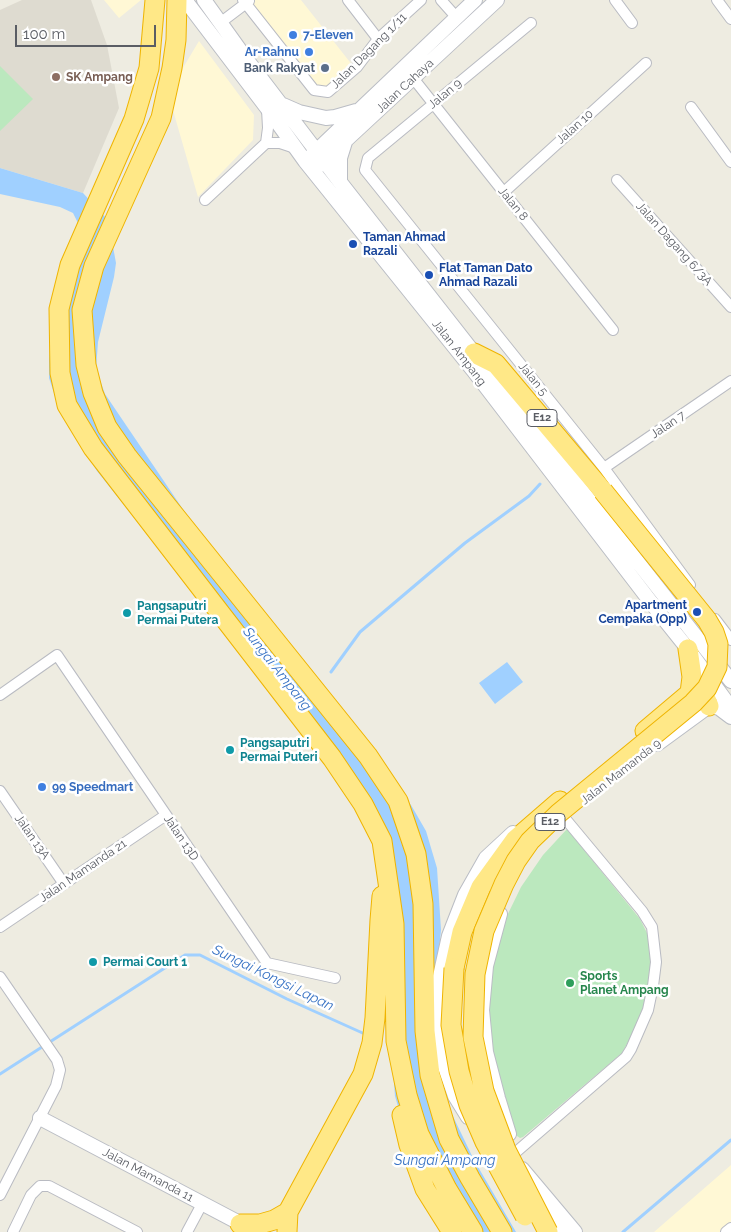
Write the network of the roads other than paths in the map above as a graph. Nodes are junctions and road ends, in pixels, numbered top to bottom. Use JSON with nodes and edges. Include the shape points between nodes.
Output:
{"nodes":[{"id":1,"x":155,"y":0,"type":"edge"},
{"id":2,"x":177,"y":0,"type":"edge"},
{"id":3,"x":185,"y":0,"type":"edge"},
{"id":4,"x":204,"y":0,"type":"edge"},
{"id":5,"x":348,"y":0,"type":"edge"},
{"id":6,"x":421,"y":0,"type":"edge"},
{"id":7,"x":441,"y":0,"type":"edge"},
{"id":8,"x":476,"y":0,"type":"edge"},
{"id":9,"x":497,"y":0,"type":"edge"},
{"id":10,"x":615,"y":0,"type":"edge"},
{"id":11,"x":717,"y":0,"type":"edge"},
{"id":12,"x":246,"y":1,"type":"edge"},
{"id":13,"x":457,"y":18,"type":"junction"},
{"id":14,"x":731,"y":20,"type":"edge"},
{"id":15,"x":220,"y":23,"type":"junction"},
{"id":16,"x":531,"y":23,"type":"dead end"},
{"id":17,"x":632,"y":23,"type":"dead end"},
{"id":18,"x":378,"y":39,"type":"junction"},
{"id":19,"x":646,"y":63,"type":"dead end"},
{"id":20,"x":412,"y":78,"type":"junction"},
{"id":21,"x":433,"y":104,"type":"junction"},
{"id":22,"x":273,"y":106,"type":"junction"},
{"id":23,"x":691,"y":107,"type":"dead end"},
{"id":24,"x":360,"y":110,"type":"junction"},
{"id":25,"x":345,"y":141,"type":"junction"},
{"id":26,"x":266,"y":143,"type":"junction"},
{"id":27,"x":295,"y":148,"type":"junction"},
{"id":28,"x":320,"y":156,"type":"junction"},
{"id":29,"x":731,"y":162,"type":"edge"},
{"id":30,"x":309,"y":166,"type":"junction"},
{"id":31,"x":365,"y":170,"type":"joint"},
{"id":32,"x":617,"y":180,"type":"dead end"},
{"id":33,"x":340,"y":182,"type":"junction"},
{"id":34,"x":504,"y":192,"type":"junction"},
{"id":35,"x":205,"y":200,"type":"dead end"},
{"id":36,"x":731,"y":308,"type":"edge"},
{"id":37,"x":613,"y":330,"type":"dead end"},
{"id":38,"x":476,"y":362,"type":"junction"},
{"id":39,"x":731,"y":381,"type":"edge"},
{"id":40,"x":604,"y":468,"type":"junction"},
{"id":41,"x":731,"y":640,"type":"edge"},
{"id":42,"x":688,"y":649,"type":"junction"},
{"id":43,"x":731,"y":681,"type":"edge"},
{"id":44,"x":690,"y":693,"type":"junction"},
{"id":45,"x":0,"y":695,"type":"edge"},
{"id":46,"x":709,"y":706,"type":"junction"},
{"id":47,"x":731,"y":708,"type":"edge"},
{"id":48,"x":731,"y":717,"type":"edge"},
{"id":49,"x":0,"y":791,"type":"edge"},
{"id":50,"x":563,"y":808,"type":"junction"},
{"id":51,"x":166,"y":816,"type":"junction"},
{"id":52,"x":385,"y":870,"type":"junction"},
{"id":53,"x":64,"y":884,"type":"junction"},
{"id":54,"x":0,"y":927,"type":"edge"},
{"id":55,"x":0,"y":978,"type":"edge"},
{"id":56,"x":335,"y":978,"type":"dead end"},
{"id":57,"x":396,"y":1041,"type":"junction"},
{"id":58,"x":498,"y":1098,"type":"junction"},
{"id":59,"x":462,"y":1110,"type":"junction"},
{"id":60,"x":40,"y":1118,"type":"junction"},
{"id":61,"x":515,"y":1153,"type":"junction"},
{"id":62,"x":511,"y":1178,"type":"junction"},
{"id":63,"x":0,"y":1196,"type":"edge"},
{"id":64,"x":202,"y":1204,"type":"junction"},
{"id":65,"x":534,"y":1204,"type":"junction"},
{"id":66,"x":288,"y":1212,"type":"junction"},
{"id":67,"x":248,"y":1228,"type":"edge"},
{"id":68,"x":731,"y":1228,"type":"edge"},
{"id":69,"x":559,"y":1230,"type":"edge"},
{"id":70,"x":13,"y":1232,"type":"edge"},
{"id":71,"x":137,"y":1232,"type":"edge"},
{"id":72,"x":187,"y":1232,"type":"edge"},
{"id":73,"x":287,"y":1232,"type":"edge"},
{"id":74,"x":452,"y":1232,"type":"edge"},
{"id":75,"x":473,"y":1232,"type":"edge"},
{"id":76,"x":502,"y":1232,"type":"edge"},
{"id":77,"x":536,"y":1232,"type":"edge"},
{"id":78,"x":726,"y":1232,"type":"edge"}],
"edges":[{"from":1,"to":52,"type":"highway","via":[[149,68],[134,119],[70,265],[59,309],[60,373],[68,405],[93,448],[338,766],[382,841]]},
{"from":2,"to":76,"type":"highway","via":[[174,59],[161,118],[94,266],[82,310],[86,366],[107,427],[127,456],[368,756],[398,801],[416,854],[423,904],[425,1031],[430,1075],[449,1139]]},
{"from":3,"to":22,"type":"main road","name":"Jalan Ampang"},
{"from":4,"to":15,"type":"main road","name":"Jalan Ampang"},
{"from":5,"to":18,"type":"street"},
{"from":6,"to":18,"type":"street","name":"Jalan Dagang 1/11"},
{"from":7,"to":13,"type":"street"},
{"from":8,"to":13,"type":"main road","name":"Jalan Cahaya"},
{"from":9,"to":20,"type":"main road","name":"Jalan Cahaya"},
{"from":10,"to":17,"type":"street"},
{"from":11,"to":14,"type":"street"},
{"from":12,"to":15,"type":"street"},
{"from":12,"to":18,"type":"street","name":"Jalan Dagang 1/11","via":[[314,90],[328,92],[357,67]]},
{"from":13,"to":24,"type":"main road","name":"Jalan Cahaya"},
{"from":15,"to":22,"type":"main road","name":"Jalan Ampang"},
{"from":16,"to":21,"type":"street","name":"Jalan 9"},
{"from":19,"to":34,"type":"street","name":"Jalan 10"},
{"from":20,"to":21,"type":"street","name":"Jalan 8"},
{"from":20,"to":25,"type":"main road","name":"Jalan Cahaya"},
{"from":21,"to":31,"type":"street","name":"Jalan 9","via":[[368,158]]},
{"from":21,"to":34,"type":"street","name":"Jalan 8"},
{"from":22,"to":24,"type":"main road","via":[[326,118]]},
{"from":22,"to":26,"type":"street"},
{"from":22,"to":27,"type":"main road","name":"Jalan Ampang"},
{"from":22,"to":28,"type":"main road","name":"Jalan Ampang"},
{"from":23,"to":29,"type":"street"},
{"from":24,"to":28,"type":"main road","name":"Jalan Cahaya"},
{"from":25,"to":28,"type":"main road","name":"Jalan Cahaya"},
{"from":25,"to":33,"type":"main road","via":[[340,158]]},
{"from":26,"to":27,"type":"street"},
{"from":26,"to":35,"type":"street"},
{"from":27,"to":30,"type":"main road","name":"Jalan Ampang"},
{"from":28,"to":30,"type":"main road","name":"Jalan Cahaya"},
{"from":28,"to":33,"type":"main road","name":"Jalan Ampang"},
{"from":30,"to":38,"type":"main road","name":"Jalan Ampang"},
{"from":31,"to":40,"type":"street","name":"Jalan 5"},
{"from":32,"to":36,"type":"street","name":"Jalan Dagang 6/3A"},
{"from":33,"to":38,"type":"main road","name":"Jalan Ampang"},
{"from":34,"to":37,"type":"street","name":"Jalan 8"},
{"from":38,"to":42,"type":"main road","name":"Jalan Ampang"},
{"from":38,"to":43,"type":"main road","name":"Jalan Ampang"},
{"from":38,"to":69,"type":"highway","number":"E12","bridge":true,"via":[[496,364],[707,620],[718,644],[717,667],[707,688],[693,703],[559,813],[530,841],[504,884],[484,930],[474,974],[473,1036],[484,1091],[506,1150]]},
{"from":39,"to":40,"type":"street","name":"Jalan 7"},
{"from":40,"to":41,"type":"street","name":"Jalan 5"},
{"from":42,"to":44,"type":"highway","via":[[692,676]]},
{"from":42,"to":47,"type":"main road","name":"Jalan Ampang"},
{"from":44,"to":46,"type":"highway","via":[[705,697]]},
{"from":44,"to":50,"type":"highway","number":"E12"},
{"from":45,"to":51,"type":"street","name":"Jalan 13D","via":[[57,655]]},
{"from":46,"to":48,"type":"main road","via":[[719,708]]},
{"from":46,"to":50,"type":"main road","name":"Jalan Mamanda 9"},
{"from":49,"to":53,"type":"street","name":"Jalan 13A"},
{"from":50,"to":58,"type":"main road","name":"Jalan Mamanda 9","via":[[514,880],[495,926],[486,966],[483,1027]]},
{"from":50,"to":59,"type":"main road","via":[[518,828],[486,858],[465,895],[449,936],[439,980],[438,1022],[444,1064]]},
{"from":50,"to":61,"type":"street","via":[[652,927],[656,962],[653,986],[648,1010],[626,1057]]},
{"from":50,"to":77,"type":"highway","number":"E12","bridge":true,"via":[[515,840],[481,887],[462,932],[454,968],[451,1025],[469,1105],[485,1142]]},
{"from":51,"to":53,"type":"street","name":"Jalan Mamanda 21"},
{"from":51,"to":56,"type":"street","name":"Jalan 13D","via":[[267,963]]},
{"from":52,"to":57,"type":"highway","via":[[394,924]]},
{"from":52,"to":66,"type":"highway","via":[[372,1044],[363,1074]]},
{"from":53,"to":54,"type":"street","name":"Jalan Mamanda 21"},
{"from":55,"to":60,"type":"street","via":[[58,1060],[60,1070],[56,1086]]},
{"from":57,"to":74,"type":"highway","via":[[397,1092],[408,1146],[425,1189]]},
{"from":57,"to":75,"type":"highway","via":[[419,1134]]},
{"from":58,"to":59,"type":"main road","via":[[486,1113]]},
{"from":58,"to":61,"type":"main road","name":"Jalan Mamanda 9"},
{"from":59,"to":62,"type":"main road"},
{"from":60,"to":63,"type":"street"},
{"from":60,"to":64,"type":"main road","name":"Jalan Mamanda 11"},
{"from":61,"to":62,"type":"main road","via":[[510,1167]]},
{"from":61,"to":69,"type":"main road","name":"Jalan Mamanda 9"},
{"from":62,"to":65,"type":"main road"},
{"from":64,"to":67,"type":"main road","name":"Jalan Mamanda 11"},
{"from":64,"to":72,"type":"street"},
{"from":65,"to":69,"type":"main road"},
{"from":65,"to":77,"type":"main road"},
{"from":66,"to":67,"type":"highway"},
{"from":66,"to":73,"type":"highway"},
{"from":68,"to":78,"type":"street"},
{"from":70,"to":71,"type":"street","via":[[31,1195],[40,1186],[49,1186]]}]}
